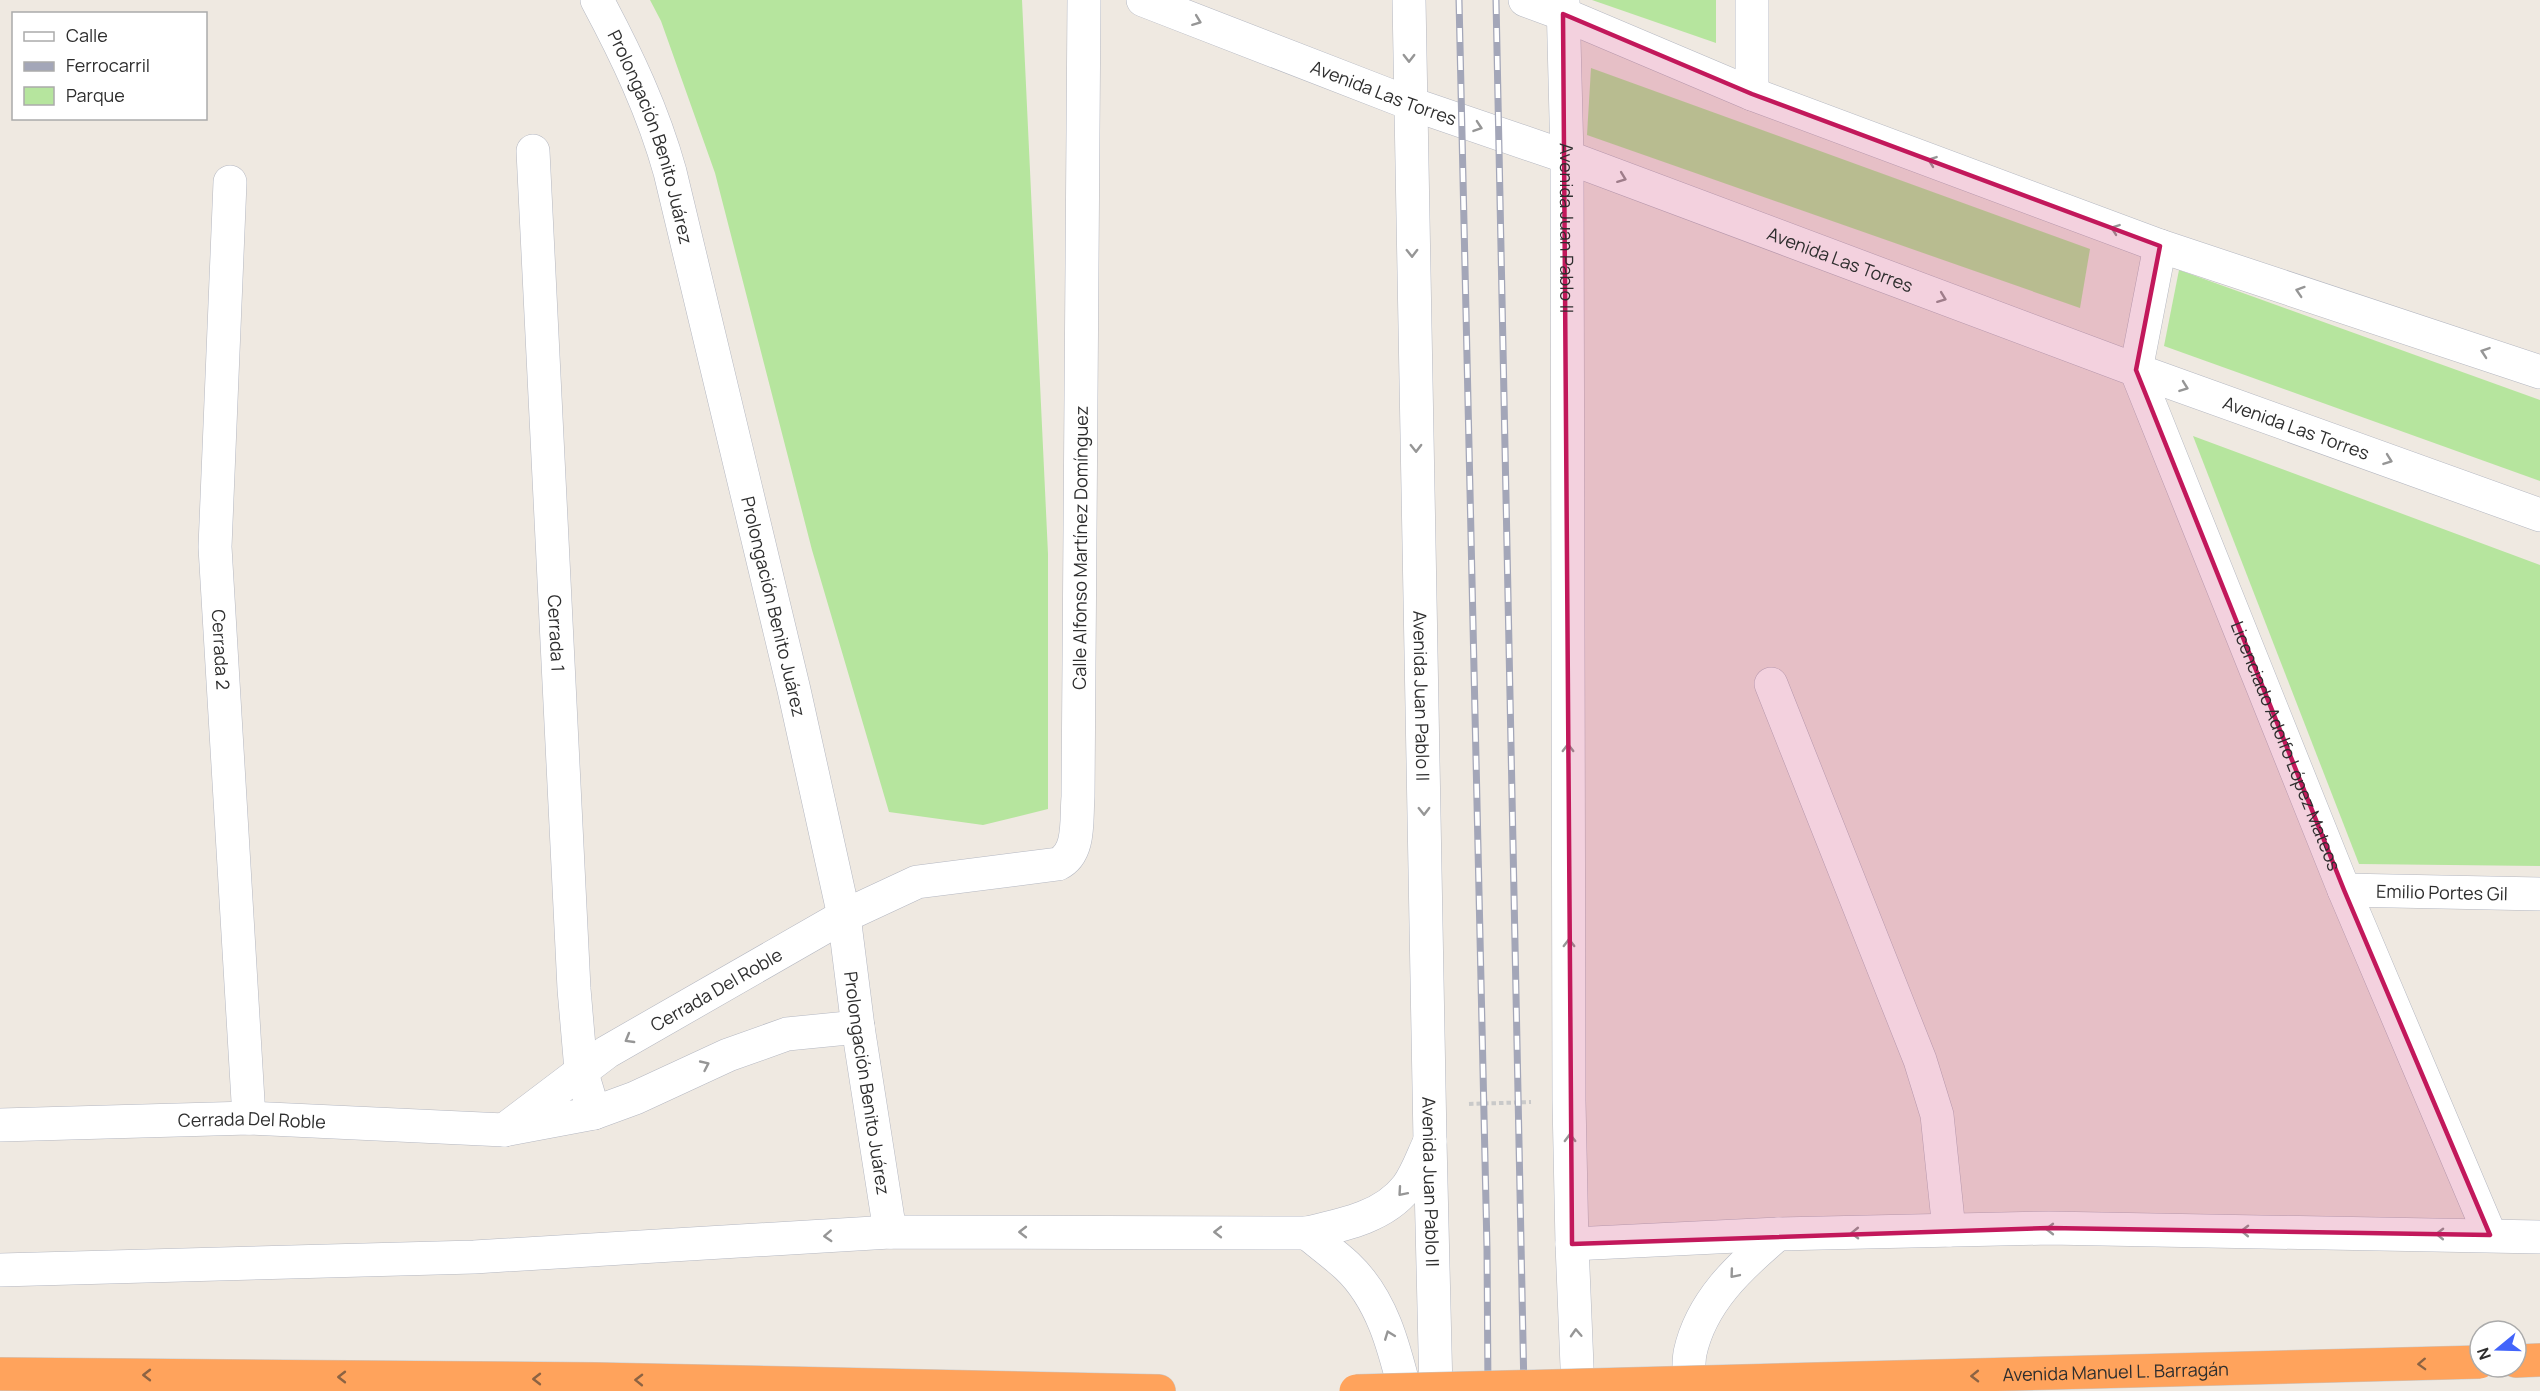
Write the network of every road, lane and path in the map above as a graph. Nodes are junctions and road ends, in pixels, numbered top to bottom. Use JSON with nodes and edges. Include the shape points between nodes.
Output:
{"nodes":[{"id":1,"x":597,"y":0,"type":"edge"},
{"id":2,"x":1084,"y":0,"type":"edge"},
{"id":3,"x":1143,"y":0,"type":"edge"},
{"id":4,"x":1409,"y":0,"type":"edge"},
{"id":5,"x":1525,"y":0,"type":"edge"},
{"id":6,"x":1752,"y":0,"type":"edge"},
{"id":7,"x":1563,"y":7,"type":"edge"},
{"id":8,"x":1752,"y":94,"type":"junction"},
{"id":9,"x":1409,"y":103,"type":"junction"},
{"id":10,"x":533,"y":151,"type":"dead end"},
{"id":11,"x":1567,"y":157,"type":"junction"},
{"id":12,"x":230,"y":182,"type":"dead end"},
{"id":13,"x":2160,"y":246,"type":"junction"},
{"id":14,"x":2136,"y":370,"type":"junction"},
{"id":15,"x":2540,"y":372,"type":"edge"},
{"id":16,"x":2540,"y":514,"type":"edge"},
{"id":17,"x":1771,"y":684,"type":"dead end"},
{"id":18,"x":2344,"y":890,"type":"junction"},
{"id":19,"x":2540,"y":894,"type":"edge"},
{"id":20,"x":844,"y":915,"type":"junction"},
{"id":21,"x":858,"y":1027,"type":"junction"},
{"id":22,"x":581,"y":1070,"type":"junction"},
{"id":23,"x":1569,"y":1101,"type":"junction"},
{"id":24,"x":1429,"y":1106,"type":"junction"},
{"id":25,"x":594,"y":1113,"type":"junction"},
{"id":26,"x":249,"y":1118,"type":"junction"},
{"id":27,"x":0,"y":1125,"type":"edge"},
{"id":28,"x":504,"y":1130,"type":"junction"},
{"id":29,"x":1430,"y":1141,"type":"junction"},
{"id":30,"x":1949,"y":1230,"type":"junction"},
{"id":31,"x":890,"y":1232,"type":"junction"},
{"id":32,"x":1307,"y":1233,"type":"junction"},
{"id":33,"x":1778,"y":1234,"type":"junction"},
{"id":34,"x":2490,"y":1235,"type":"junction"},
{"id":35,"x":2540,"y":1237,"type":"edge"},
{"id":36,"x":1572,"y":1244,"type":"junction"},
{"id":37,"x":0,"y":1270,"type":"edge"},
{"id":38,"x":2468,"y":1362,"type":"edge"},
{"id":39,"x":0,"y":1374,"type":"edge"},
{"id":40,"x":1159,"y":1391,"type":"edge"},
{"id":41,"x":1356,"y":1391,"type":"edge"},
{"id":42,"x":1405,"y":1391,"type":"edge"},
{"id":43,"x":1437,"y":1391,"type":"edge"},
{"id":44,"x":1578,"y":1391,"type":"edge"},
{"id":45,"x":1689,"y":1391,"type":"edge"}],
"edges":[{"from":1,"to":20,"type":"street","name":"Prolongación Benito Juárez","via":[[641,87],[670,172]]},
{"from":2,"to":20,"type":"street","name":"Calle Alfonso Martínez Domínguez","via":[[1078,785],[1074,848],[1070,857],[1058,864],[916,882]]},
{"from":3,"to":9,"type":"street","name":"Avenida Las Torres","one_way":true},
{"from":4,"to":9,"type":"street","name":"Avenida Juan Pablo II","one_way":true},
{"from":5,"to":7,"type":"street"},
{"from":6,"to":8,"type":"street"},
{"from":7,"to":8,"type":"street"},
{"from":7,"to":11,"type":"street","name":"Avenida Juan Pablo II"},
{"from":13,"to":8,"type":"street","one_way":true},
{"from":9,"to":11,"type":"street","name":"Avenida Las Torres","one_way":true},
{"from":9,"to":24,"type":"street","name":"Avenida Juan Pablo II","one_way":true},
{"from":10,"to":22,"type":"street","name":"Cerrada 1"},
{"from":11,"to":14,"type":"street","name":"Avenida Las Torres","one_way":true},
{"from":23,"to":11,"type":"street","name":"Avenida Juan Pablo II","one_way":true},
{"from":12,"to":26,"type":"street","name":"Cerrada 2","via":[[216,547]]},
{"from":13,"to":14,"type":"street"},
{"from":15,"to":13,"type":"street","one_way":true},
{"from":14,"to":16,"type":"street","name":"Avenida Las Torres","one_way":true},
{"from":14,"to":18,"type":"street","name":"Licenciado Adolfo López Mateos"},
{"from":17,"to":30,"type":"street","via":[[1920,1060],[1937,1115]]},
{"from":18,"to":19,"type":"street","name":"Emilio Portes Gil"},
{"from":18,"to":34,"type":"street","name":"Licenciado Adolfo López Mateos"},
{"from":20,"to":21,"type":"street","name":"Prolongación Benito Juárez"},
{"from":20,"to":22,"type":"street","name":"Cerrada Del Roble","one_way":true},
{"from":25,"to":21,"type":"street","name":"Cerrada Del Roble","one_way":true,"via":[[728,1055],[787,1035]]},
{"from":21,"to":31,"type":"street","name":"Prolongación Benito Juárez"},
{"from":22,"to":25,"type":"street","name":"Cerrada 1"},
{"from":22,"to":28,"type":"street","name":"Cerrada Del Roble"},
{"from":23,"to":24,"type":"path"},
{"from":36,"to":23,"type":"street","name":"Avenida Juan Pablo II","one_way":true},
{"from":24,"to":29,"type":"street","name":"Avenida Juan Pablo II"},
{"from":25,"to":28,"type":"street","name":"Cerrada Del Roble"},
{"from":26,"to":27,"type":"street","name":"Cerrada Del Roble"},
{"from":26,"to":28,"type":"street","name":"Cerrada Del Roble"},
{"from":29,"to":32,"type":"street","one_way":true,"via":[[1409,1185],[1394,1202],[1366,1217]]},
{"from":29,"to":43,"type":"street","name":"Avenida Juan Pablo II"},
{"from":30,"to":33,"type":"street","one_way":true},
{"from":34,"to":30,"type":"street","one_way":true},
{"from":32,"to":31,"type":"street","one_way":true},
{"from":31,"to":37,"type":"street","one_way":true,"via":[[474,1257]]},
{"from":42,"to":32,"type":"street","one_way":true,"via":[[1392,1341],[1366,1290],[1348,1267]]},
{"from":33,"to":36,"type":"street"},
{"from":33,"to":45,"type":"street","one_way":true,"via":[[1737,1269],[1704,1314],[1690,1354]]},
{"from":34,"to":35,"type":"street"},
{"from":44,"to":36,"type":"street","name":"Avenida Juan Pablo II","one_way":true},
{"from":38,"to":41,"type":"highway","name":"Avenida Manuel L. Barragán","one_way":true,"bridge":true},
{"from":40,"to":39,"type":"highway","one_way":true,"via":[[596,1379]]}]}
